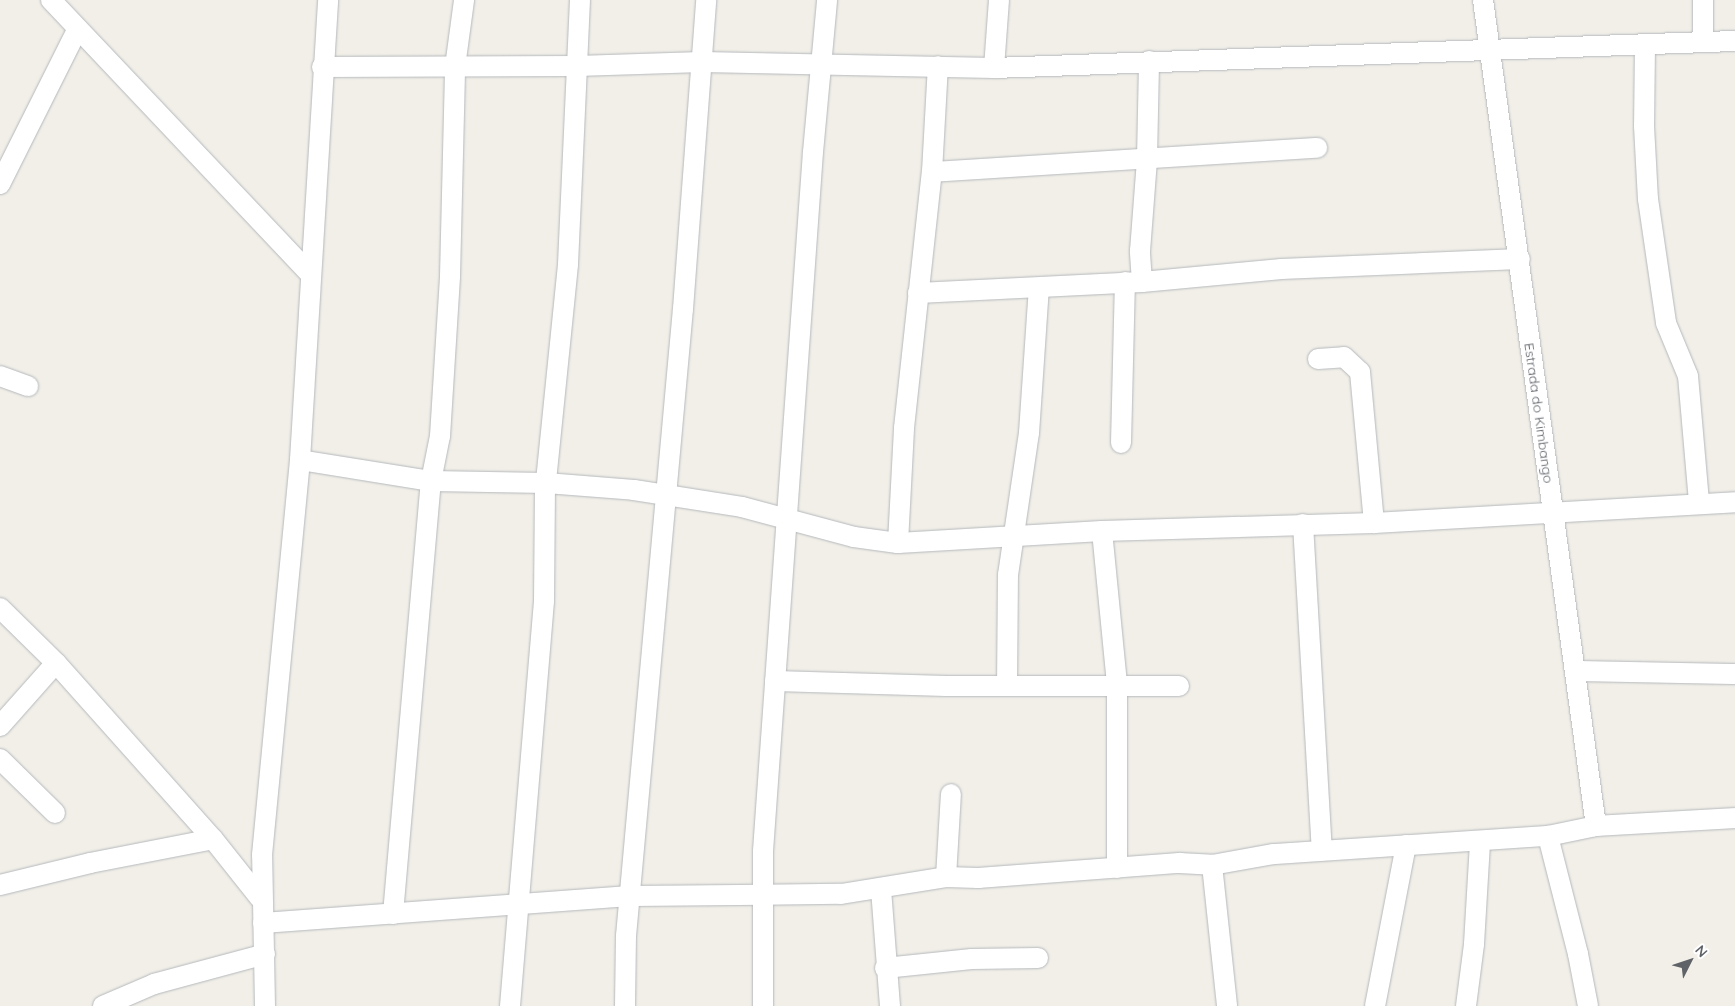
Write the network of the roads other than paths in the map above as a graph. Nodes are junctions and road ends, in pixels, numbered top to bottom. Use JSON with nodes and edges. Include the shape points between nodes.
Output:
{"nodes":[{"id":1,"x":51,"y":0,"type":"edge"},
{"id":2,"x":328,"y":0,"type":"edge"},
{"id":3,"x":464,"y":0,"type":"edge"},
{"id":4,"x":580,"y":0,"type":"edge"},
{"id":5,"x":706,"y":0,"type":"edge"},
{"id":6,"x":827,"y":0,"type":"edge"},
{"id":7,"x":999,"y":0,"type":"edge"},
{"id":8,"x":1483,"y":0,"type":"edge"},
{"id":9,"x":1703,"y":0,"type":"edge"},
{"id":10,"x":77,"y":30,"type":"junction"},
{"id":11,"x":1735,"y":41,"type":"edge"},
{"id":12,"x":1703,"y":42,"type":"junction"},
{"id":13,"x":1645,"y":46,"type":"junction"},
{"id":14,"x":1489,"y":51,"type":"junction"},
{"id":15,"x":1149,"y":61,"type":"junction"},
{"id":16,"x":702,"y":62,"type":"junction"},
{"id":17,"x":822,"y":63,"type":"junction"},
{"id":18,"x":577,"y":66,"type":"junction"},
{"id":19,"x":938,"y":66,"type":"junction"},
{"id":20,"x":322,"y":67,"type":"junction"},
{"id":21,"x":455,"y":67,"type":"junction"},
{"id":22,"x":994,"y":68,"type":"junction"},
{"id":23,"x":1317,"y":148,"type":"dead end"},
{"id":24,"x":1147,"y":159,"type":"junction"},
{"id":25,"x":932,"y":172,"type":"junction"},
{"id":26,"x":0,"y":184,"type":"edge"},
{"id":27,"x":1520,"y":258,"type":"junction"},
{"id":28,"x":310,"y":274,"type":"junction"},
{"id":29,"x":1134,"y":282,"type":"junction"},
{"id":30,"x":1039,"y":288,"type":"junction"},
{"id":31,"x":918,"y":293,"type":"junction"},
{"id":32,"x":1318,"y":359,"type":"dead end"},
{"id":33,"x":0,"y":376,"type":"edge"},
{"id":34,"x":28,"y":386,"type":"dead end"},
{"id":35,"x":1121,"y":443,"type":"dead end"},
{"id":36,"x":300,"y":460,"type":"junction"},
{"id":37,"x":431,"y":482,"type":"junction"},
{"id":38,"x":546,"y":483,"type":"junction"},
{"id":39,"x":667,"y":494,"type":"junction"},
{"id":40,"x":1735,"y":502,"type":"edge"},
{"id":41,"x":1699,"y":503,"type":"junction"},
{"id":42,"x":1554,"y":511,"type":"junction"},
{"id":43,"x":789,"y":518,"type":"junction"},
{"id":44,"x":1303,"y":524,"type":"junction"},
{"id":45,"x":1374,"y":524,"type":"junction"},
{"id":46,"x":1102,"y":531,"type":"junction"},
{"id":47,"x":1014,"y":537,"type":"junction"},
{"id":48,"x":898,"y":543,"type":"junction"},
{"id":49,"x":0,"y":608,"type":"edge"},
{"id":50,"x":56,"y":663,"type":"junction"},
{"id":51,"x":1575,"y":671,"type":"junction"},
{"id":52,"x":1735,"y":674,"type":"edge"},
{"id":53,"x":775,"y":681,"type":"junction"},
{"id":54,"x":1117,"y":685,"type":"junction"},
{"id":55,"x":1008,"y":686,"type":"junction"},
{"id":56,"x":1179,"y":686,"type":"dead end"},
{"id":57,"x":0,"y":726,"type":"edge"},
{"id":58,"x":0,"y":759,"type":"edge"},
{"id":59,"x":952,"y":794,"type":"dead end"},
{"id":60,"x":55,"y":813,"type":"dead end"},
{"id":61,"x":1735,"y":818,"type":"edge"},
{"id":62,"x":1596,"y":826,"type":"junction"},
{"id":63,"x":1548,"y":836,"type":"junction"},
{"id":64,"x":213,"y":839,"type":"junction"},
{"id":65,"x":1480,"y":843,"type":"junction"},
{"id":66,"x":1406,"y":845,"type":"junction"},
{"id":67,"x":1322,"y":850,"type":"junction"},
{"id":68,"x":1212,"y":865,"type":"junction"},
{"id":69,"x":1117,"y":868,"type":"junction"},
{"id":70,"x":946,"y":877,"type":"junction"},
{"id":71,"x":2,"y":881,"type":"edge"},
{"id":72,"x":882,"y":889,"type":"junction"},
{"id":73,"x":763,"y":894,"type":"junction"},
{"id":74,"x":632,"y":896,"type":"junction"},
{"id":75,"x":260,"y":898,"type":"junction"},
{"id":76,"x":516,"y":907,"type":"junction"},
{"id":77,"x":393,"y":914,"type":"junction"},
{"id":78,"x":263,"y":923,"type":"junction"},
{"id":79,"x":265,"y":954,"type":"junction"},
{"id":80,"x":1038,"y":958,"type":"dead end"},
{"id":81,"x":885,"y":968,"type":"junction"},
{"id":82,"x":103,"y":1006,"type":"edge"},
{"id":83,"x":265,"y":1006,"type":"edge"},
{"id":84,"x":510,"y":1006,"type":"edge"},
{"id":85,"x":625,"y":1006,"type":"edge"},
{"id":86,"x":763,"y":1006,"type":"edge"},
{"id":87,"x":890,"y":1006,"type":"edge"},
{"id":88,"x":1227,"y":1006,"type":"edge"},
{"id":89,"x":1374,"y":1006,"type":"edge"},
{"id":90,"x":1466,"y":1006,"type":"edge"},
{"id":91,"x":1588,"y":1006,"type":"edge"}],
"edges":[{"from":1,"to":10,"type":"street"},
{"from":2,"to":20,"type":"street"},
{"from":3,"to":21,"type":"street"},
{"from":4,"to":18,"type":"street"},
{"from":5,"to":16,"type":"street"},
{"from":6,"to":17,"type":"street"},
{"from":7,"to":22,"type":"street"},
{"from":8,"to":14,"type":"street","name":"Estrada do Kimbango"},
{"from":9,"to":12,"type":"street"},
{"from":10,"to":26,"type":"street"},
{"from":10,"to":28,"type":"street"},
{"from":11,"to":12,"type":"street"},
{"from":12,"to":13,"type":"street"},
{"from":13,"to":14,"type":"street"},
{"from":13,"to":41,"type":"street","via":[[1644,126],[1648,199],[1666,323],[1688,376]]},
{"from":14,"to":15,"type":"street"},
{"from":14,"to":27,"type":"street","name":"Estrada do Kimbango"},
{"from":15,"to":22,"type":"street"},
{"from":15,"to":24,"type":"street"},
{"from":16,"to":17,"type":"street"},
{"from":16,"to":18,"type":"street"},
{"from":16,"to":39,"type":"street"},
{"from":17,"to":19,"type":"street"},
{"from":17,"to":43,"type":"street","via":[[813,152]]},
{"from":18,"to":21,"type":"street"},
{"from":18,"to":38,"type":"street","via":[[568,264]]},
{"from":19,"to":22,"type":"street"},
{"from":19,"to":25,"type":"street"},
{"from":20,"to":21,"type":"street"},
{"from":20,"to":28,"type":"street"},
{"from":21,"to":37,"type":"street","via":[[450,276],[440,436]]},
{"from":23,"to":24,"type":"street"},
{"from":24,"to":25,"type":"street"},
{"from":24,"to":29,"type":"street"},
{"from":25,"to":31,"type":"street"},
{"from":27,"to":29,"type":"street","via":[[1281,269]]},
{"from":27,"to":42,"type":"street","name":"Estrada do Kimbango","via":[[1533,375]]},
{"from":28,"to":36,"type":"street"},
{"from":29,"to":30,"type":"street"},
{"from":29,"to":35,"type":"street"},
{"from":30,"to":31,"type":"street"},
{"from":30,"to":47,"type":"street","via":[[1034,383]]},
{"from":31,"to":48,"type":"street","via":[[904,428]]},
{"from":32,"to":45,"type":"street","via":[[1344,357],[1360,372]]},
{"from":33,"to":34,"type":"street"},
{"from":36,"to":37,"type":"street"},
{"from":36,"to":75,"type":"street"},
{"from":37,"to":38,"type":"street"},
{"from":37,"to":77,"type":"street"},
{"from":38,"to":39,"type":"street"},
{"from":38,"to":76,"type":"street","via":[[544,601]]},
{"from":39,"to":43,"type":"street"},
{"from":39,"to":74,"type":"street"},
{"from":40,"to":41,"type":"street"},
{"from":41,"to":42,"type":"street"},
{"from":42,"to":45,"type":"street"},
{"from":42,"to":51,"type":"street","name":"Estrada do Kimbango"},
{"from":43,"to":48,"type":"street","via":[[854,537]]},
{"from":43,"to":53,"type":"street"},
{"from":44,"to":45,"type":"street"},
{"from":44,"to":46,"type":"street"},
{"from":44,"to":67,"type":"street"},
{"from":46,"to":47,"type":"street"},
{"from":46,"to":54,"type":"street"},
{"from":47,"to":48,"type":"street"},
{"from":47,"to":55,"type":"street","via":[[1006,618]]},
{"from":49,"to":50,"type":"street"},
{"from":50,"to":57,"type":"street"},
{"from":50,"to":64,"type":"street"},
{"from":51,"to":52,"type":"street"},
{"from":51,"to":62,"type":"street","name":"Estrada do Kimbango"},
{"from":53,"to":55,"type":"street"},
{"from":53,"to":73,"type":"street"},
{"from":54,"to":55,"type":"street"},
{"from":54,"to":56,"type":"street"},
{"from":54,"to":69,"type":"street"},
{"from":58,"to":60,"type":"street"},
{"from":59,"to":70,"type":"street"},
{"from":61,"to":62,"type":"street"},
{"from":62,"to":63,"type":"street"},
{"from":63,"to":65,"type":"street"},
{"from":63,"to":91,"type":"street"},
{"from":64,"to":71,"type":"street"},
{"from":64,"to":75,"type":"street"},
{"from":65,"to":66,"type":"street"},
{"from":65,"to":90,"type":"street","via":[[1474,944]]},
{"from":66,"to":67,"type":"street","via":[[1348,851]]},
{"from":66,"to":89,"type":"street"},
{"from":67,"to":68,"type":"street","via":[[1274,854]]},
{"from":68,"to":69,"type":"street","via":[[1179,863]]},
{"from":68,"to":88,"type":"street"},
{"from":69,"to":70,"type":"street","via":[[978,878]]},
{"from":70,"to":72,"type":"street"},
{"from":72,"to":73,"type":"street","via":[[841,894]]},
{"from":72,"to":81,"type":"street"},
{"from":73,"to":74,"type":"street"},
{"from":73,"to":86,"type":"street"},
{"from":74,"to":76,"type":"street"},
{"from":74,"to":85,"type":"street","via":[[626,936]]},
{"from":75,"to":78,"type":"street"},
{"from":76,"to":77,"type":"street"},
{"from":76,"to":84,"type":"street"},
{"from":77,"to":78,"type":"street"},
{"from":78,"to":79,"type":"street"},
{"from":79,"to":82,"type":"street","via":[[154,984]]},
{"from":79,"to":83,"type":"street"},
{"from":80,"to":81,"type":"street","via":[[972,959]]},
{"from":81,"to":87,"type":"street"}]}
